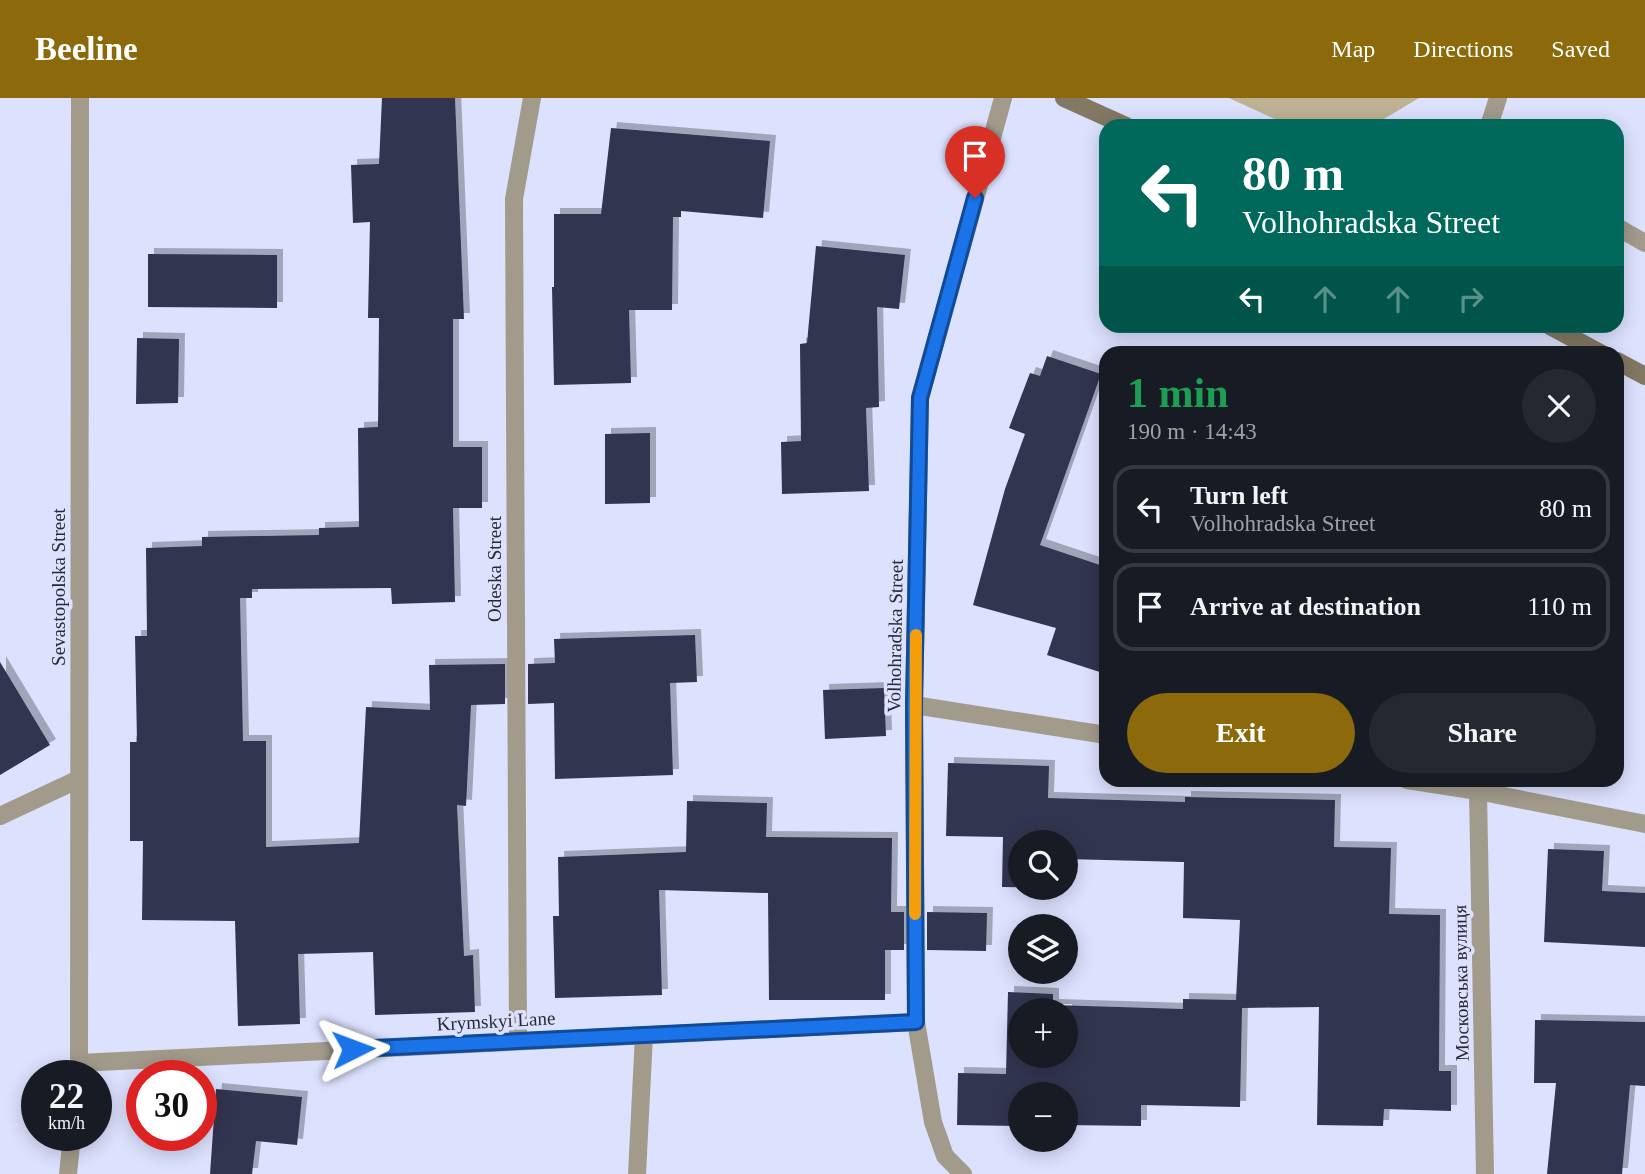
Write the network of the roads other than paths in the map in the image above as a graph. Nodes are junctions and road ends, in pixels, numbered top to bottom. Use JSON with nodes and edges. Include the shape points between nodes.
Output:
{"nodes":[{"id":1,"x":80,"y":98,"type":"edge"},
{"id":2,"x":532,"y":98,"type":"edge"},
{"id":3,"x":1003,"y":98,"type":"edge"},
{"id":4,"x":1064,"y":98,"type":"edge"},
{"id":5,"x":1498,"y":98,"type":"edge"},
{"id":6,"x":1110,"y":119,"type":"edge"},
{"id":7,"x":1491,"y":119,"type":"edge"},
{"id":8,"x":1624,"y":231,"type":"edge"},
{"id":9,"x":1645,"y":243,"type":"edge"},
{"id":10,"x":1563,"y":333,"type":"edge"},
{"id":11,"x":1587,"y":346,"type":"edge"},
{"id":12,"x":1624,"y":365,"type":"edge"},
{"id":13,"x":1645,"y":376,"type":"edge"},
{"id":14,"x":914,"y":705,"type":"junction"},
{"id":15,"x":1099,"y":733,"type":"edge"},
{"id":16,"x":79,"y":779,"type":"junction"},
{"id":17,"x":1453,"y":787,"type":"edge"},
{"id":18,"x":1479,"y":791,"type":"junction"},
{"id":19,"x":0,"y":816,"type":"edge"},
{"id":20,"x":1645,"y":824,"type":"edge"},
{"id":21,"x":916,"y":1022,"type":"junction"},
{"id":22,"x":644,"y":1035,"type":"junction"},
{"id":23,"x":518,"y":1041,"type":"junction"},
{"id":24,"x":78,"y":1060,"type":"edge"},
{"id":25,"x":112,"y":1068,"type":"edge"},
{"id":26,"x":70,"y":1151,"type":"edge"},
{"id":27,"x":68,"y":1174,"type":"edge"},
{"id":28,"x":637,"y":1174,"type":"edge"},
{"id":29,"x":963,"y":1174,"type":"edge"},
{"id":30,"x":1485,"y":1174,"type":"edge"}],
"edges":[{"from":1,"to":16,"type":"street","name":"Sevastopolska Street"},
{"from":2,"to":23,"type":"street","name":"Odeska Street","via":[[514,199]]},
{"from":3,"to":14,"type":"street","name":"Volhohradska Street","via":[[920,398]]},
{"from":4,"to":6,"type":"main road"},
{"from":5,"to":7,"type":"street"},
{"from":8,"to":9,"type":"street"},
{"from":10,"to":11,"type":"main road"},
{"from":12,"to":13,"type":"main road"},
{"from":14,"to":15,"type":"street"},
{"from":14,"to":21,"type":"street","name":"Volhohradska Street"},
{"from":16,"to":19,"type":"street"},
{"from":16,"to":24,"type":"street","name":"Sevastopolska Street"},
{"from":17,"to":18,"type":"street"},
{"from":18,"to":20,"type":"street"},
{"from":18,"to":30,"type":"street","name":"Московська вулиця"},
{"from":21,"to":22,"type":"street","name":"Krymskyi Lane"},
{"from":21,"to":29,"type":"street","name":"Volhohradska Street","via":[[933,1122],[945,1156]]},
{"from":22,"to":23,"type":"street","name":"Krymskyi Lane"},
{"from":22,"to":28,"type":"street"},
{"from":23,"to":25,"type":"street","name":"Krymskyi Lane"},
{"from":26,"to":27,"type":"street"}]}
